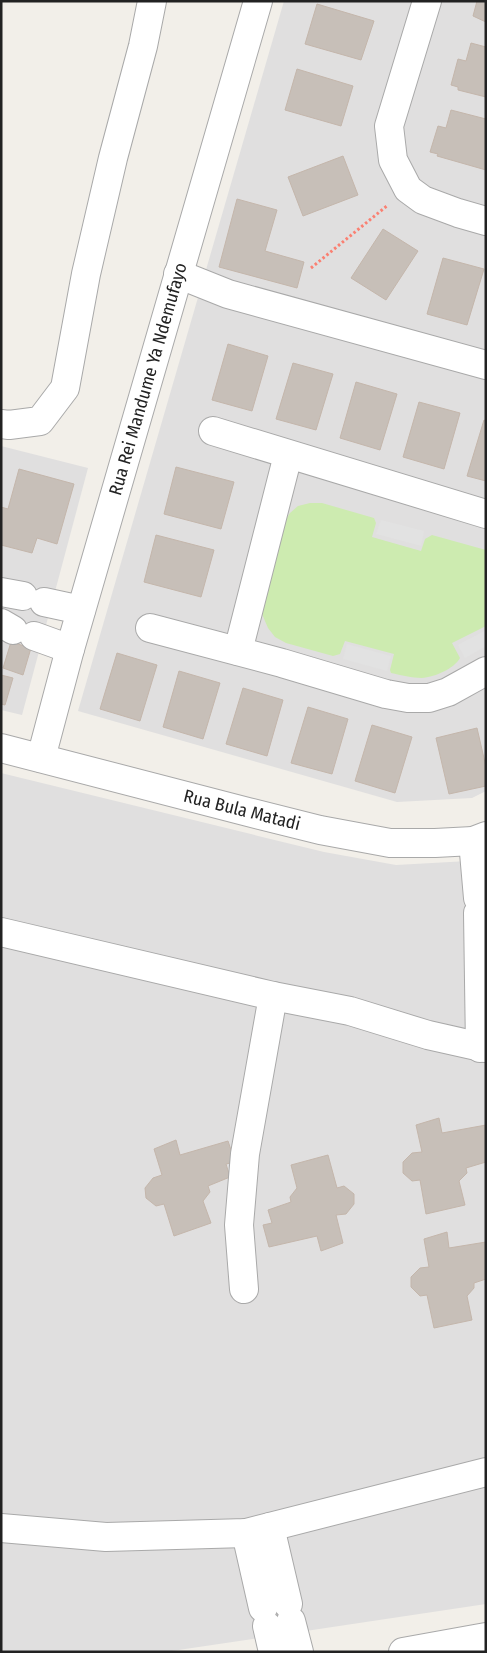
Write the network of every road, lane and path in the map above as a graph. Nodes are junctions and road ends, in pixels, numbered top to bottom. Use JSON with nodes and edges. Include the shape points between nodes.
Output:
{"nodes":[{"id":1,"x":152,"y":1,"type":"edge"},
{"id":2,"x":258,"y":1,"type":"edge"},
{"id":3,"x":427,"y":1,"type":"edge"},
{"id":4,"x":408,"y":190,"type":"junction"},
{"id":5,"x":486,"y":221,"type":"edge"},
{"id":6,"x":311,"y":268,"type":"dead end"},
{"id":7,"x":178,"y":274,"type":"junction"},
{"id":8,"x":486,"y":366,"type":"edge"},
{"id":9,"x":1,"y":424,"type":"edge"},
{"id":10,"x":213,"y":431,"type":"dead end"},
{"id":11,"x":288,"y":455,"type":"junction"},
{"id":12,"x":486,"y":514,"type":"edge"},
{"id":13,"x":23,"y":597,"type":"edge"},
{"id":14,"x":81,"y":610,"type":"junction"},
{"id":15,"x":150,"y":628,"type":"dead end"},
{"id":16,"x":16,"y":630,"type":"edge"},
{"id":17,"x":70,"y":649,"type":"junction"},
{"id":18,"x":238,"y":650,"type":"junction"},
{"id":19,"x":486,"y":671,"type":"edge"},
{"id":20,"x":1,"y":748,"type":"edge"},
{"id":21,"x":42,"y":758,"type":"junction"},
{"id":22,"x":479,"y":838,"type":"edge"},
{"id":23,"x":480,"y":896,"type":"edge"},
{"id":24,"x":1,"y":932,"type":"edge"},
{"id":25,"x":273,"y":996,"type":"junction"},
{"id":26,"x":483,"y":1013,"type":"edge"},
{"id":27,"x":483,"y":1048,"type":"edge"},
{"id":28,"x":244,"y":1289,"type":"dead end"},
{"id":29,"x":486,"y":1472,"type":"edge"},
{"id":30,"x":1,"y":1528,"type":"edge"},
{"id":31,"x":258,"y":1530,"type":"junction"},
{"id":32,"x":276,"y":1622,"type":"edge"},
{"id":33,"x":486,"y":1637,"type":"edge"},
{"id":34,"x":299,"y":1652,"type":"edge"},
{"id":35,"x":403,"y":1652,"type":"edge"}],
"edges":[{"from":1,"to":9,"type":"street","via":[[86,274],[65,388],[40,421]]},
{"from":2,"to":7,"type":"street","name":"Rua Rei Mandume Ya Ndemufayo"},
{"from":3,"to":4,"type":"street","via":[[389,126],[393,160]]},
{"from":4,"to":5,"type":"street","via":[[423,200]]},
{"from":4,"to":6,"type":"path"},
{"from":7,"to":8,"type":"street","via":[[228,294]]},
{"from":7,"to":14,"type":"street","name":"Rua Rei Mandume Ya Ndemufayo"},
{"from":10,"to":11,"type":"street"},
{"from":11,"to":12,"type":"street"},
{"from":11,"to":18,"type":"street"},
{"from":13,"to":14,"type":"street"},
{"from":14,"to":17,"type":"street","name":"Rua Rei Mandume Ya Ndemufayo"},
{"from":15,"to":18,"type":"street"},
{"from":16,"to":17,"type":"street"},
{"from":17,"to":21,"type":"street","name":"Rua Rei Mandume Ya Ndemufayo"},
{"from":18,"to":19,"type":"street","via":[[408,698],[429,698],[448,692]]},
{"from":20,"to":21,"type":"street","name":"Rua Bula Matadi"},
{"from":21,"to":22,"type":"street","name":"Rua Bula Matadi","via":[[320,830],[390,843],[435,843]]},
{"from":22,"to":23,"type":"street"},
{"from":23,"to":26,"type":"street"},
{"from":24,"to":25,"type":"street"},
{"from":25,"to":27,"type":"street","via":[[350,1011]]},
{"from":25,"to":28,"type":"street","via":[[245,1154],[239,1225]]},
{"from":26,"to":27,"type":"street"},
{"from":29,"to":31,"type":"street"},
{"from":30,"to":31,"type":"street","via":[[106,1536]]},
{"from":31,"to":32,"type":"street"},
{"from":32,"to":34,"type":"street"},
{"from":33,"to":35,"type":"street"}]}
